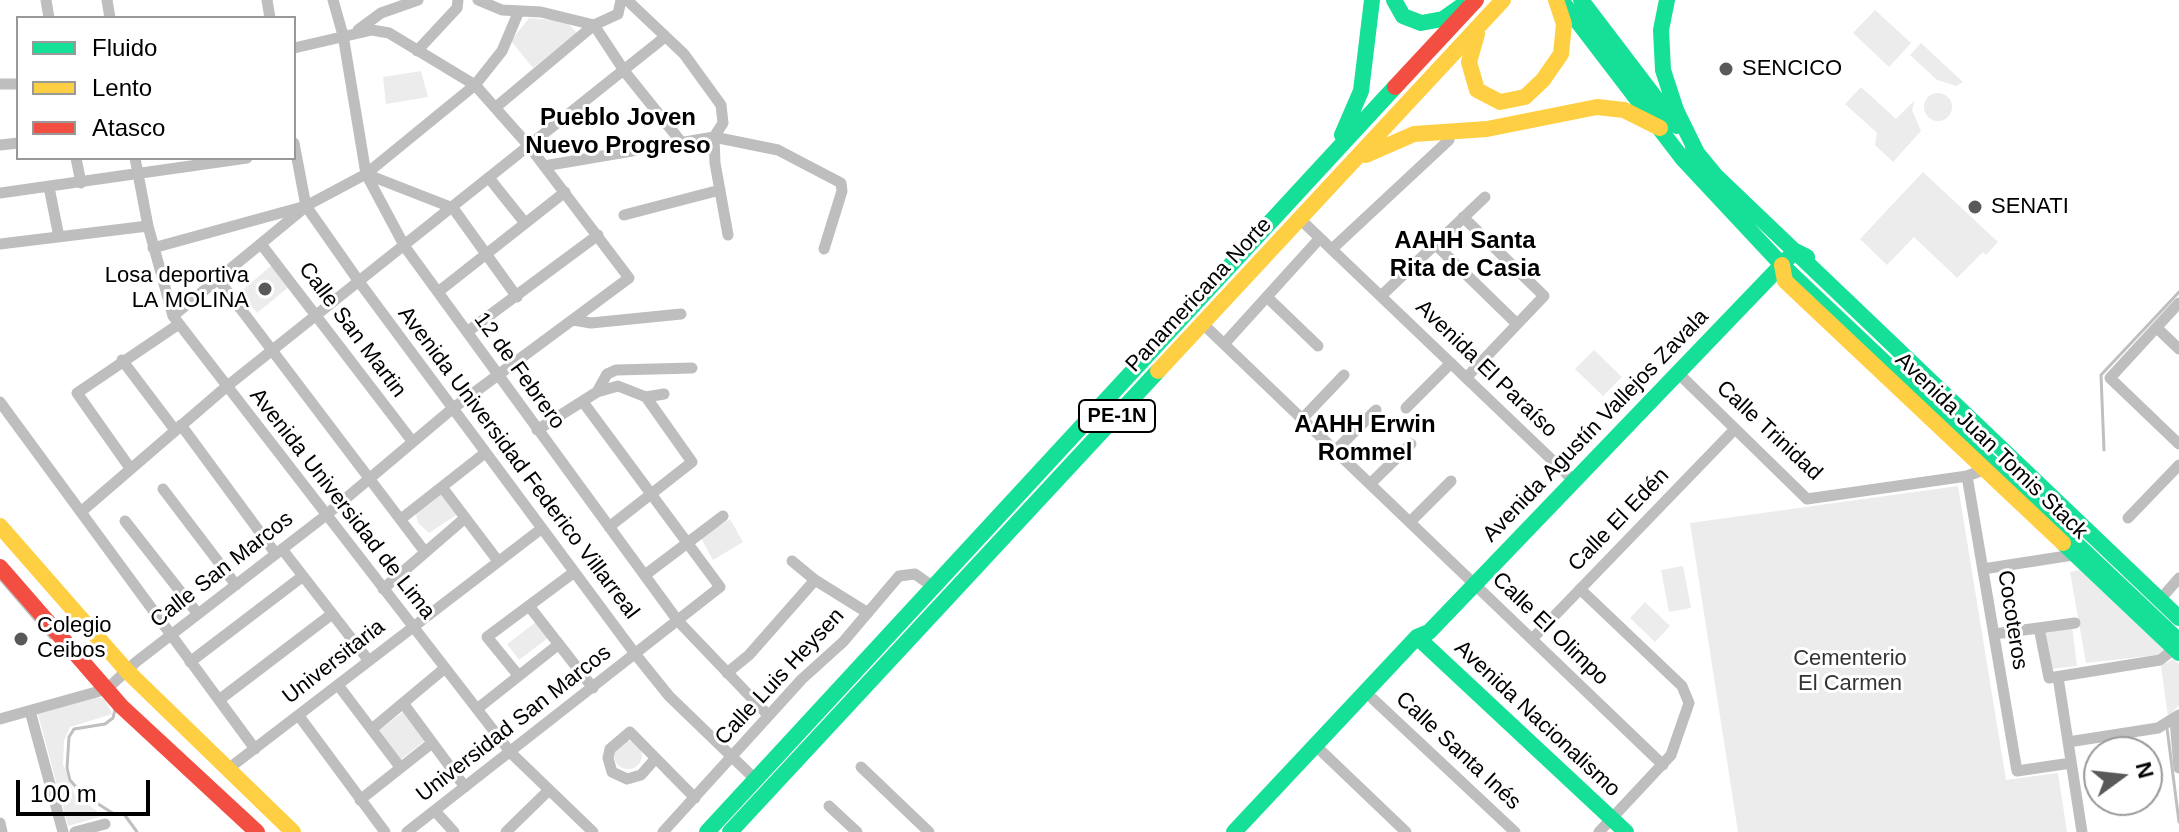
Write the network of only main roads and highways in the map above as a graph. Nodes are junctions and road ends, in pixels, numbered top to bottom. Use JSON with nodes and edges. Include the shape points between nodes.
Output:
{"nodes":[{"id":1,"x":1372,"y":0,"type":"edge"},
{"id":2,"x":1394,"y":0,"type":"edge"},
{"id":3,"x":1473,"y":0,"type":"edge"},
{"id":4,"x":1503,"y":0,"type":"edge"},
{"id":5,"x":1559,"y":0,"type":"edge"},
{"id":6,"x":1581,"y":0,"type":"edge"},
{"id":7,"x":1667,"y":0,"type":"edge"},
{"id":8,"x":1480,"y":25,"type":"junction"},
{"id":9,"x":1660,"y":128,"type":"junction"},
{"id":10,"x":1699,"y":157,"type":"junction"},
{"id":11,"x":1327,"y":160,"type":"junction"},
{"id":12,"x":1355,"y":160,"type":"junction"},
{"id":13,"x":1795,"y":251,"type":"junction"},
{"id":14,"x":1782,"y":265,"type":"junction"},
{"id":15,"x":0,"y":526,"type":"edge"},
{"id":16,"x":0,"y":567,"type":"edge"},
{"id":17,"x":2179,"y":607,"type":"edge"},
{"id":18,"x":2179,"y":618,"type":"edge"},
{"id":19,"x":1423,"y":638,"type":"junction"},
{"id":20,"x":2177,"y":647,"type":"edge"},
{"id":21,"x":1318,"y":749,"type":"junction"},
{"id":22,"x":257,"y":832,"type":"edge"},
{"id":23,"x":293,"y":832,"type":"edge"},
{"id":24,"x":707,"y":832,"type":"edge"},
{"id":25,"x":730,"y":832,"type":"edge"},
{"id":26,"x":1234,"y":832,"type":"edge"},
{"id":27,"x":1249,"y":832,"type":"edge"},
{"id":28,"x":1626,"y":832,"type":"edge"}],
"edges":[{"from":1,"to":11,"type":"main road","via":[[1361,91]]},
{"from":2,"to":3,"type":"main road","via":[[1403,16],[1421,23],[1443,19]]},
{"from":3,"to":11,"type":"main road","name":"Panamericana Norte","number":"PE-1N"},
{"from":4,"to":8,"type":"main road","name":"Panamericana Norte","number":"PE-1N"},
{"from":5,"to":8,"type":"main road","via":[[1564,24],[1561,54],[1535,89],[1512,102],[1487,98],[1471,78],[1470,49]]},
{"from":5,"to":9,"type":"main road","name":"Avenida Juan Tomis Stack"},
{"from":6,"to":10,"type":"main road","name":"Avenida Juan Tomis Stack"},
{"from":7,"to":10,"type":"main road","via":[[1661,30],[1663,70]]},
{"from":8,"to":12,"type":"main road","name":"Panamericana Norte","number":"PE-1N"},
{"from":9,"to":12,"type":"main road","via":[[1624,110],[1583,109],[1487,129],[1414,134]]},
{"from":9,"to":14,"type":"main road","name":"Avenida Juan Tomis Stack"},
{"from":10,"to":13,"type":"main road","name":"Avenida Juan Tomis Stack"},
{"from":11,"to":24,"type":"main road","name":"Panamericana Norte","number":"PE-1N"},
{"from":12,"to":25,"type":"main road","name":"Panamericana Norte","number":"PE-1N"},
{"from":13,"to":14,"type":"main road","name":"Avenida Agustín Vallejos Zavala"},
{"from":13,"to":17,"type":"main road","name":"Avenida Juan Tomis Stack","via":[[1816,264]]},
{"from":13,"to":18,"type":"main road","name":"Avenida Juan Tomis Stack"},
{"from":14,"to":19,"type":"main road","name":"Avenida Agustín Vallejos Zavala"},
{"from":14,"to":20,"type":"main road","name":"Avenida Juan Tomis Stack"},
{"from":14,"to":20,"type":"main road","name":"Avenida Juan Tomis Stack","via":[[1785,281],[1975,473]]},
{"from":15,"to":23,"type":"main road","via":[[127,671]]},
{"from":16,"to":22,"type":"main road","via":[[107,689]]},
{"from":19,"to":21,"type":"main road","name":"Avenida Agustín Vallejos Zavala"},
{"from":19,"to":21,"type":"main road","name":"Avenida Agustín Vallejos Zavala","via":[[1373,699]]},
{"from":19,"to":28,"type":"main road","name":"Avenida Nacionalismo"},
{"from":21,"to":26,"type":"main road","name":"Avenida Agustín Vallejos Zavala"},
{"from":21,"to":27,"type":"main road","name":"Avenida Agustín Vallejos Zavala"}]}
